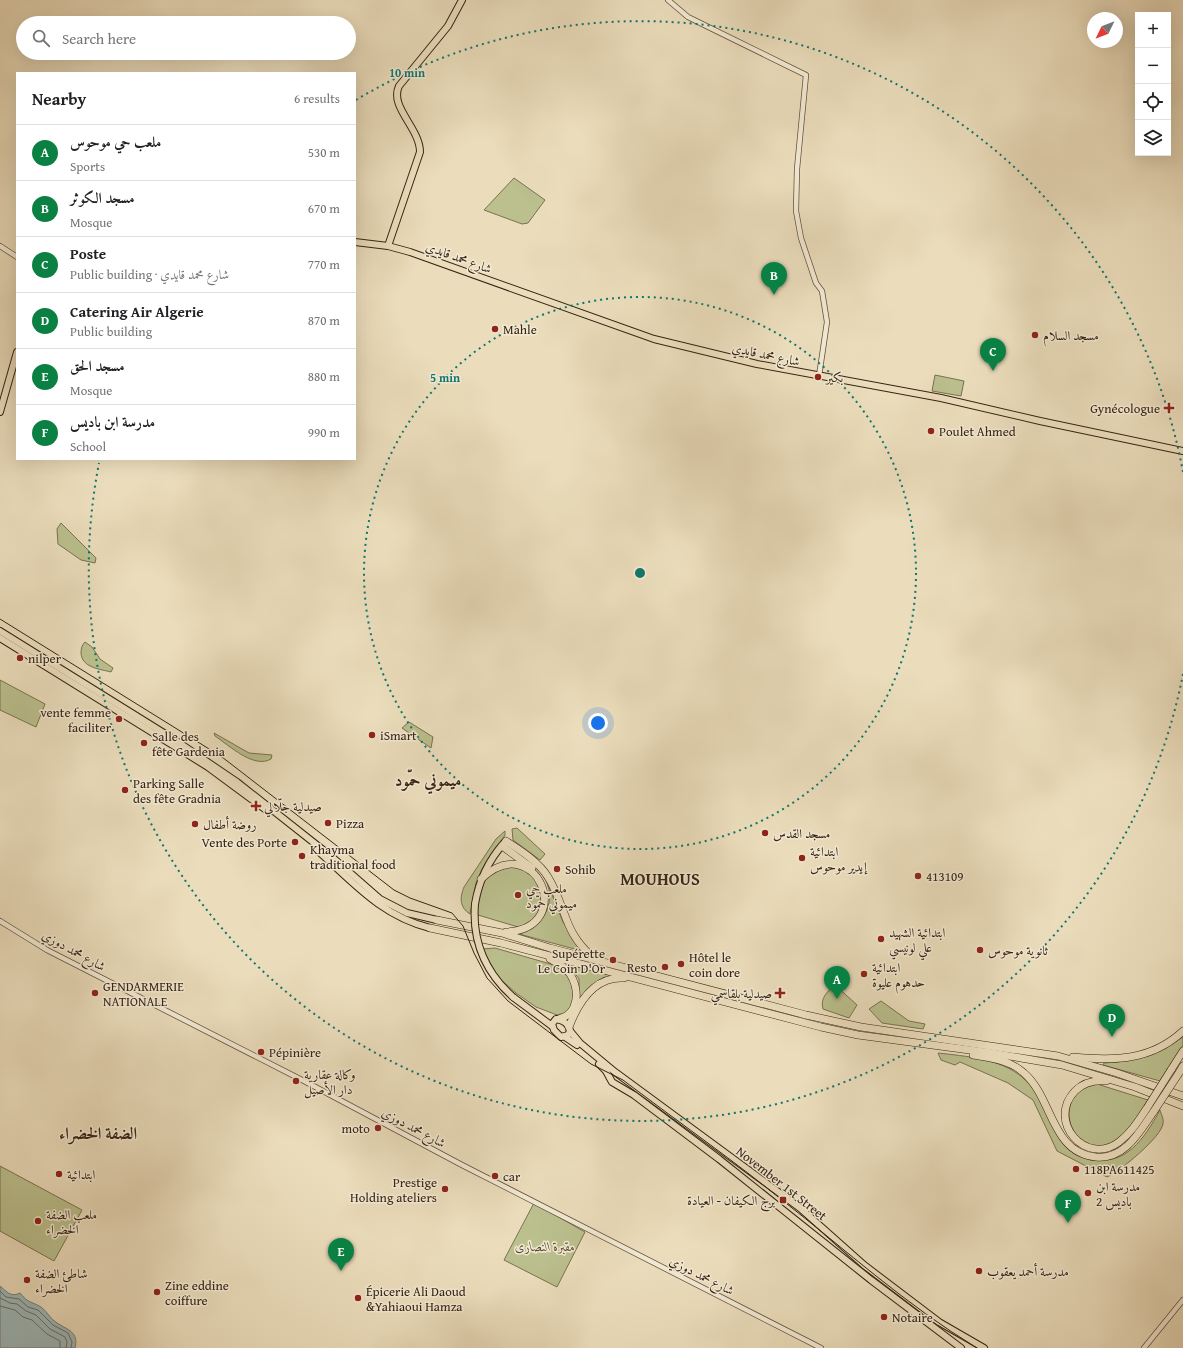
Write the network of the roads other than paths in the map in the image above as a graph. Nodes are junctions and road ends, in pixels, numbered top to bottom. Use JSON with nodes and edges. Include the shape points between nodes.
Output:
{"nodes":[{"id":1,"x":462,"y":0,"type":"edge"},
{"id":2,"x":668,"y":0,"type":"edge"},
{"id":3,"x":356,"y":242,"type":"edge"},
{"id":4,"x":0,"y":246,"type":"edge"},
{"id":5,"x":388,"y":246,"type":"junction"},
{"id":6,"x":16,"y":256,"type":"edge"},
{"id":7,"x":16,"y":356,"type":"edge"},
{"id":8,"x":819,"y":376,"type":"junction"},
{"id":9,"x":0,"y":412,"type":"edge"},
{"id":10,"x":1183,"y":451,"type":"edge"},
{"id":11,"x":0,"y":631,"type":"edge"},
{"id":12,"x":0,"y":638,"type":"edge"},
{"id":13,"x":504,"y":843,"type":"junction"},
{"id":14,"x":481,"y":878,"type":"junction"},
{"id":15,"x":541,"y":882,"type":"junction"},
{"id":16,"x":437,"y":920,"type":"joint"},
{"id":17,"x":0,"y":921,"type":"edge"},
{"id":18,"x":430,"y":928,"type":"joint"},
{"id":19,"x":502,"y":933,"type":"junction"},
{"id":20,"x":541,"y":954,"type":"junction"},
{"id":21,"x":596,"y":959,"type":"junction"},
{"id":22,"x":647,"y":981,"type":"junction"},
{"id":23,"x":536,"y":1014,"type":"junction"},
{"id":24,"x":558,"y":1019,"type":"junction"},
{"id":25,"x":552,"y":1026,"type":"junction"},
{"id":26,"x":570,"y":1029,"type":"junction"},
{"id":27,"x":1183,"y":1031,"type":"edge"},
{"id":28,"x":565,"y":1037,"type":"junction"},
{"id":29,"x":946,"y":1048,"type":"junction"},
{"id":30,"x":1183,"y":1051,"type":"edge"},
{"id":31,"x":1058,"y":1056,"type":"junction"},
{"id":32,"x":1183,"y":1066,"type":"edge"},
{"id":33,"x":1135,"y":1087,"type":"junction"},
{"id":34,"x":1183,"y":1096,"type":"edge"},
{"id":35,"x":1183,"y":1106,"type":"edge"},
{"id":36,"x":1183,"y":1300,"type":"edge"},
{"id":37,"x":821,"y":1348,"type":"edge"},
{"id":38,"x":961,"y":1348,"type":"edge"},
{"id":39,"x":984,"y":1348,"type":"edge"},
{"id":40,"x":1144,"y":1348,"type":"edge"}],
"edges":[{"from":1,"to":5,"type":"main road","via":[[448,26],[396,92],[397,102],[418,138],[420,152]]},
{"from":2,"to":8,"type":"street","via":[[688,17],[806,75],[797,170],[796,211],[801,238],[816,283],[822,291],[827,322]]},
{"from":3,"to":5,"type":"main road","name":"شارع محمد قايدي"},
{"from":4,"to":6,"type":"street"},
{"from":5,"to":8,"type":"main road","name":"شارع محمد قايدي","via":[[654,340]]},
{"from":7,"to":9,"type":"main road"},
{"from":8,"to":10,"type":"main road","name":"شارع محمد قايدي","via":[[941,398],[1040,422]]},
{"from":11,"to":16,"type":"main road","via":[[215,766],[332,857],[380,899],[407,913]]},
{"from":12,"to":18,"type":"main road","via":[[223,778],[314,847],[386,911],[406,921]]},
{"from":13,"to":14,"type":"main road","name":"November 1st Street"},
{"from":13,"to":15,"type":"highway","via":[[532,867]]},
{"from":13,"to":21,"type":"highway","via":[[540,867],[547,876],[571,932],[583,949]]},
{"from":14,"to":15,"type":"highway","via":[[494,868],[516,864],[530,870]]},
{"from":14,"to":23,"type":"main road","name":"November 1st Street","bridge":true,"via":[[475,904],[476,935],[482,956],[495,978],[513,997]]},
{"from":15,"to":19,"type":"highway","via":[[545,900],[540,917],[523,930]]},
{"from":16,"to":19,"type":"highway"},
{"from":17,"to":37,"type":"street","name":"شارع محمد دوزي","via":[[47,950]]},
{"from":18,"to":20,"type":"highway"},
{"from":19,"to":21,"type":"highway"},
{"from":20,"to":22,"type":"highway"},
{"from":20,"to":24,"type":"highway","via":[[570,973],[574,983],[574,1009],[570,1015]]},
{"from":21,"to":31,"type":"highway","via":[[786,1011],[861,1027]]},
{"from":22,"to":26,"type":"highway","via":[[621,978],[606,980],[581,1002],[572,1018]]},
{"from":22,"to":29,"type":"highway","via":[[806,1024],[858,1035]]},
{"from":23,"to":24,"type":"main road"},
{"from":23,"to":25,"type":"main road","name":"November 1st Street"},
{"from":24,"to":25,"type":"main road","via":[[552,1022]]},
{"from":24,"to":26,"type":"main road","name":"November 1st Street"},
{"from":25,"to":28,"type":"main road","name":"November 1st Street"},
{"from":26,"to":28,"type":"main road"},
{"from":26,"to":39,"type":"main road","name":"November 1st Street","via":[[580,1044],[800,1208],[864,1265],[939,1322]]},
{"from":27,"to":31,"type":"highway","via":[[1159,1048],[1132,1058],[1105,1060]]},
{"from":28,"to":38,"type":"main road","name":"November 1st Street","via":[[602,1066],[612,1082],[634,1095],[719,1158],[871,1280]]},
{"from":29,"to":32,"type":"highway","bridge":true,"via":[[998,1060],[1024,1072],[1039,1090],[1067,1144],[1088,1156],[1111,1156],[1132,1142]]},
{"from":29,"to":33,"type":"highway","via":[[1062,1065]]},
{"from":30,"to":33,"type":"highway","bridge":true,"via":[[1147,1108],[1130,1132],[1118,1143],[1100,1149],[1089,1148],[1068,1129],[1064,1112],[1066,1104],[1072,1094],[1085,1083],[1105,1081]]},
{"from":31,"to":34,"type":"highway"},
{"from":33,"to":35,"type":"highway"},
{"from":36,"to":40,"type":"street"}]}
